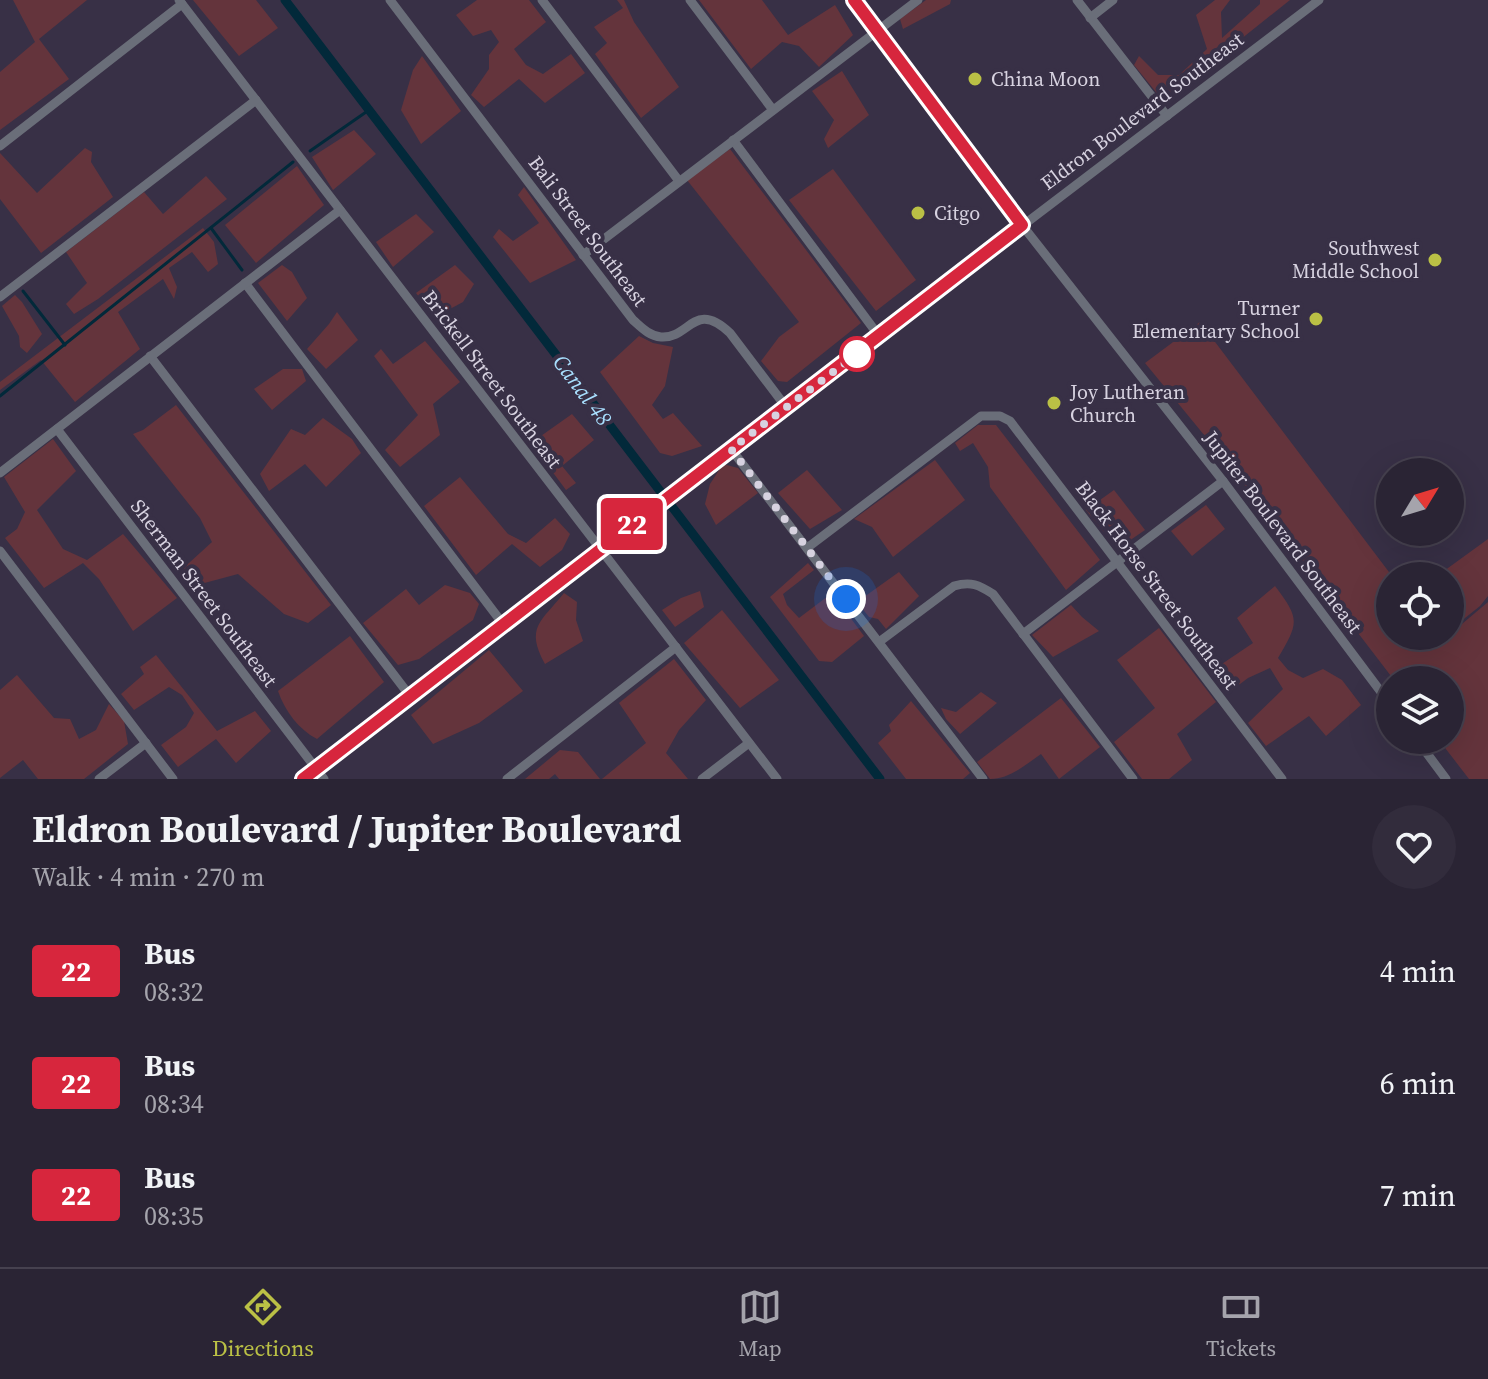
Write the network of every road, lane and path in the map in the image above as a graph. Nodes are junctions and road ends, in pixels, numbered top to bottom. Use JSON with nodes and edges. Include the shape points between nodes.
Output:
{"nodes":[{"id":1,"x":390,"y":0,"type":"edge"},
{"id":2,"x":542,"y":0,"type":"edge"},
{"id":3,"x":690,"y":0,"type":"edge"},
{"id":4,"x":854,"y":0,"type":"edge"},
{"id":5,"x":918,"y":0,"type":"edge"},
{"id":6,"x":1077,"y":0,"type":"edge"},
{"id":7,"x":1113,"y":0,"type":"edge"},
{"id":8,"x":1319,"y":0,"type":"edge"},
{"id":9,"x":181,"y":2,"type":"edge"},
{"id":10,"x":1090,"y":18,"type":"junction"},
{"id":11,"x":877,"y":31,"type":"junction"},
{"id":12,"x":256,"y":100,"type":"junction"},
{"id":13,"x":773,"y":110,"type":"junction"},
{"id":14,"x":1167,"y":116,"type":"junction"},
{"id":15,"x":733,"y":140,"type":"junction"},
{"id":16,"x":0,"y":146,"type":"edge"},
{"id":17,"x":679,"y":181,"type":"junction"},
{"id":18,"x":340,"y":210,"type":"junction"},
{"id":19,"x":1022,"y":225,"type":"junction"},
{"id":20,"x":583,"y":255,"type":"junction"},
{"id":21,"x":245,"y":283,"type":"junction"},
{"id":22,"x":0,"y":297,"type":"edge"},
{"id":23,"x":879,"y":336,"type":"junction"},
{"id":24,"x":150,"y":356,"type":"junction"},
{"id":25,"x":786,"y":407,"type":"junction"},
{"id":26,"x":57,"y":429,"type":"junction"},
{"id":27,"x":731,"y":449,"type":"junction"},
{"id":28,"x":0,"y":473,"type":"edge"},
{"id":29,"x":1223,"y":481,"type":"junction"},
{"id":30,"x":807,"y":548,"type":"junction"},
{"id":31,"x":599,"y":550,"type":"junction"},
{"id":32,"x":0,"y":552,"type":"edge"},
{"id":33,"x":1117,"y":562,"type":"junction"},
{"id":34,"x":503,"y":624,"type":"junction"},
{"id":35,"x":1023,"y":634,"type":"junction"},
{"id":36,"x":879,"y":642,"type":"junction"},
{"id":37,"x":676,"y":647,"type":"junction"},
{"id":38,"x":1376,"y":685,"type":"edge"},
{"id":39,"x":410,"y":696,"type":"junction"},
{"id":40,"x":146,"y":743,"type":"junction"},
{"id":41,"x":749,"y":743,"type":"junction"},
{"id":42,"x":1427,"y":754,"type":"edge"},
{"id":43,"x":316,"y":769,"type":"junction"},
{"id":44,"x":99,"y":779,"type":"edge"},
{"id":45,"x":173,"y":779,"type":"edge"},
{"id":46,"x":303,"y":779,"type":"edge"},
{"id":47,"x":324,"y":779,"type":"edge"},
{"id":48,"x":507,"y":779,"type":"edge"},
{"id":49,"x":702,"y":779,"type":"edge"},
{"id":50,"x":777,"y":779,"type":"edge"},
{"id":51,"x":983,"y":779,"type":"edge"},
{"id":52,"x":1133,"y":779,"type":"edge"},
{"id":53,"x":1282,"y":779,"type":"edge"},
{"id":54,"x":1446,"y":779,"type":"edge"}],
"edges":[{"from":1,"to":20,"type":"street","name":"Bali Street Southeast"},
{"from":2,"to":17,"type":"street"},
{"from":3,"to":13,"type":"street"},
{"from":4,"to":11,"type":"street","name":"Jupiter Boulevard Southeast"},
{"from":5,"to":11,"type":"street"},
{"from":6,"to":10,"type":"street"},
{"from":7,"to":10,"type":"street"},
{"from":8,"to":14,"type":"street","name":"Eldron Boulevard Southeast"},
{"from":9,"to":12,"type":"street","name":"Brickell Street Southeast"},
{"from":9,"to":16,"type":"street"},
{"from":10,"to":14,"type":"street"},
{"from":11,"to":13,"type":"street"},
{"from":11,"to":19,"type":"street","name":"Jupiter Boulevard Southeast"},
{"from":12,"to":18,"type":"street","name":"Brickell Street Southeast"},
{"from":12,"to":22,"type":"street"},
{"from":13,"to":15,"type":"street"},
{"from":14,"to":19,"type":"street","name":"Eldron Boulevard Southeast"},
{"from":15,"to":17,"type":"street"},
{"from":15,"to":23,"type":"street"},
{"from":17,"to":20,"type":"street"},
{"from":18,"to":21,"type":"street"},
{"from":18,"to":31,"type":"street","name":"Brickell Street Southeast"},
{"from":19,"to":23,"type":"street","name":"Eldron Boulevard Southeast"},
{"from":19,"to":29,"type":"street","name":"Jupiter Boulevard Southeast"},
{"from":20,"to":25,"type":"street","name":"Bali Street Southeast","via":[[649,334],[663,338],[692,322],[720,323]]},
{"from":21,"to":24,"type":"street"},
{"from":21,"to":34,"type":"street"},
{"from":23,"to":25,"type":"street","name":"Eldron Boulevard Southeast"},
{"from":24,"to":26,"type":"street"},
{"from":24,"to":39,"type":"street"},
{"from":25,"to":27,"type":"street","name":"Eldron Boulevard Southeast"},
{"from":26,"to":28,"type":"street"},
{"from":26,"to":43,"type":"street","name":"Sherman Street Southeast"},
{"from":27,"to":30,"type":"street"},
{"from":27,"to":31,"type":"street","name":"Eldron Boulevard Southeast"},
{"from":29,"to":33,"type":"street"},
{"from":29,"to":38,"type":"street","name":"Jupiter Boulevard Southeast"},
{"from":30,"to":33,"type":"street","name":"Black Horse Street Southeast","via":[[968,424],[981,416],[1000,416],[1010,421]]},
{"from":30,"to":36,"type":"street"},
{"from":31,"to":34,"type":"street","name":"Eldron Boulevard Southeast"},
{"from":31,"to":37,"type":"street","name":"Brickell Street Southeast"},
{"from":32,"to":40,"type":"street"},
{"from":33,"to":35,"type":"street"},
{"from":33,"to":53,"type":"street","name":"Black Horse Street Southeast"},
{"from":34,"to":39,"type":"street","name":"Eldron Boulevard Southeast"},
{"from":35,"to":36,"type":"street","via":[[993,594],[973,583],[954,586]]},
{"from":35,"to":52,"type":"street"},
{"from":36,"to":51,"type":"street"},
{"from":37,"to":41,"type":"street","name":"Brickell Street Southeast"},
{"from":37,"to":48,"type":"street"},
{"from":39,"to":43,"type":"street","name":"Eldron Boulevard Southeast"},
{"from":40,"to":44,"type":"street"},
{"from":40,"to":45,"type":"street"},
{"from":41,"to":49,"type":"street"},
{"from":41,"to":50,"type":"street","name":"Brickell Street Southeast"},
{"from":42,"to":54,"type":"street"},
{"from":43,"to":46,"type":"street","name":"Eldron Boulevard Southeast"},
{"from":43,"to":47,"type":"street","name":"Sherman Street Southeast"}]}
